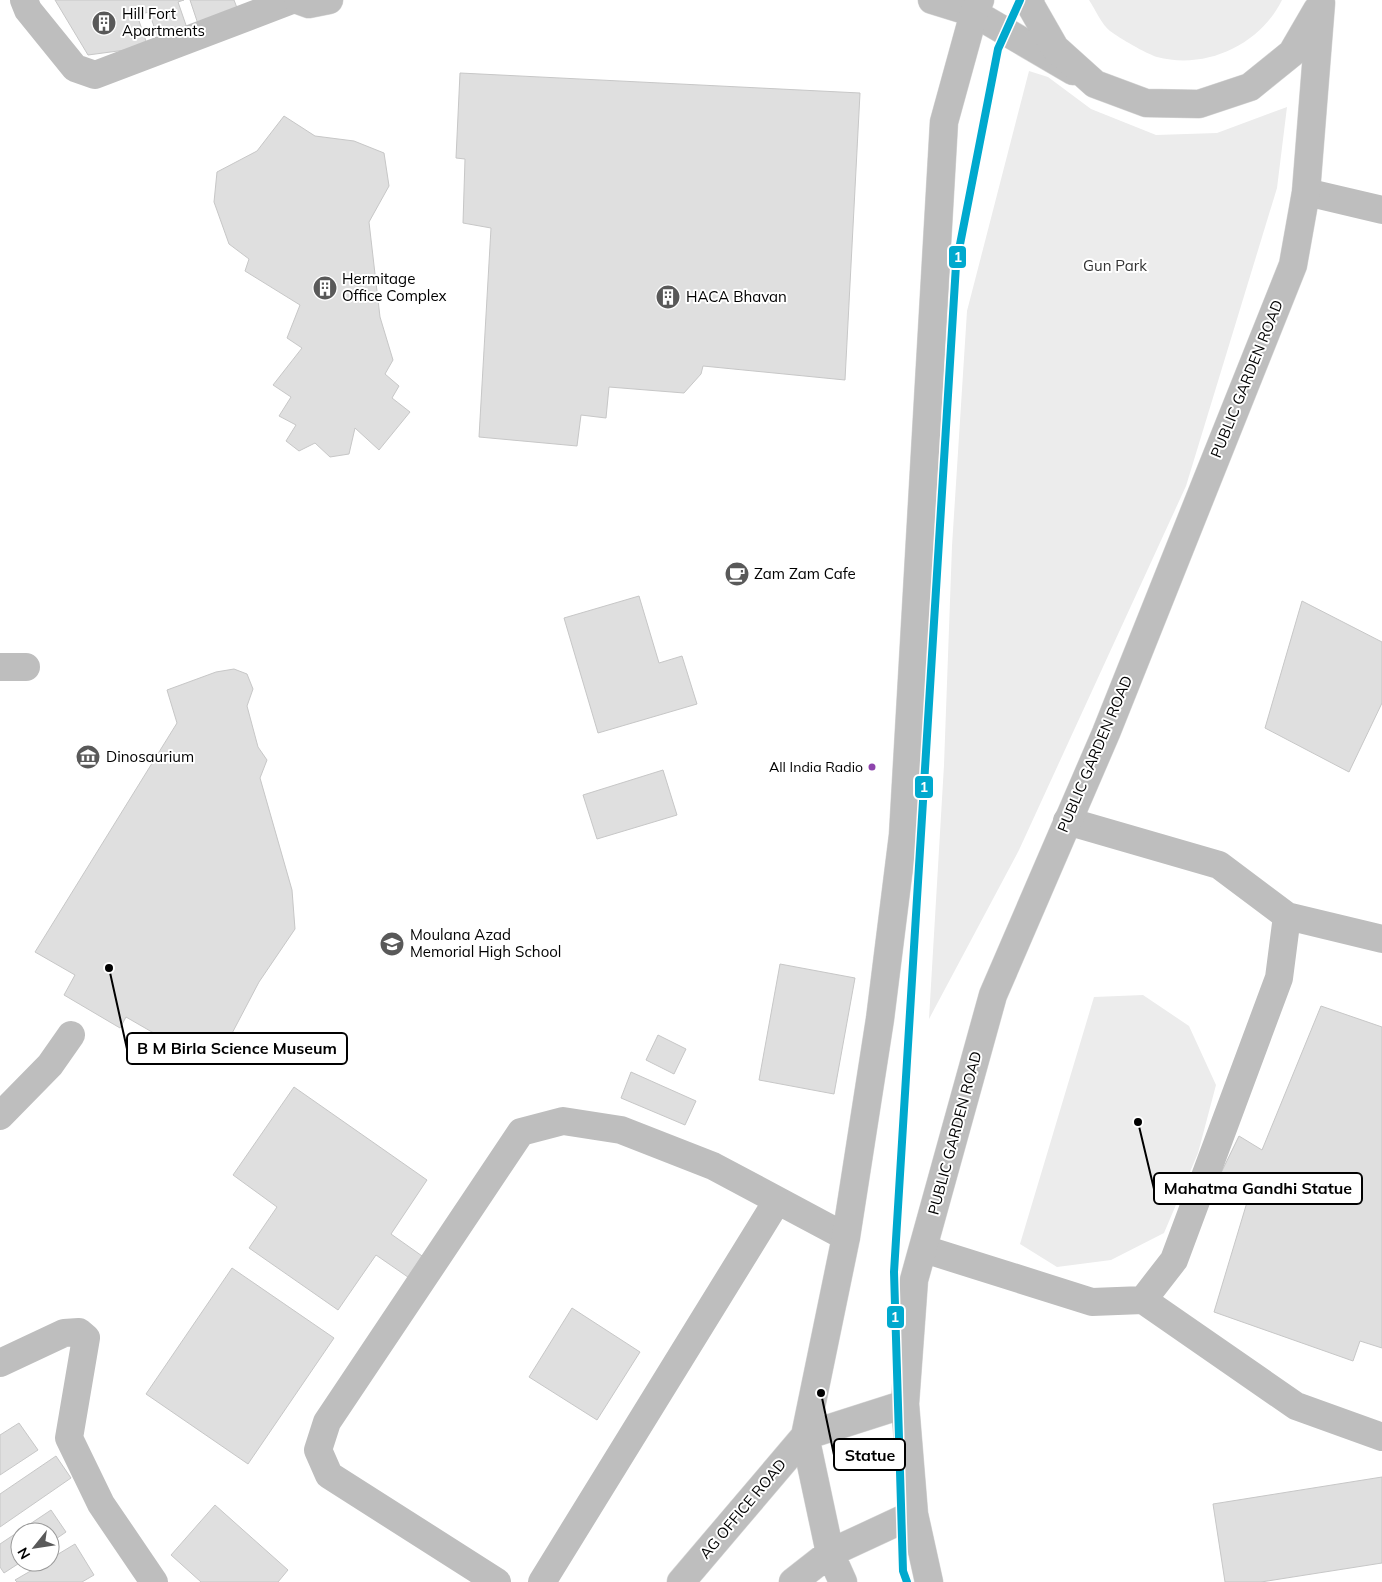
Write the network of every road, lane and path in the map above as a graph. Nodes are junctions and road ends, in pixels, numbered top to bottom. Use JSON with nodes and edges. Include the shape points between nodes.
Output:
{"nodes":[{"id":1,"x":24,"y":0,"type":"edge"},
{"id":2,"x":292,"y":0,"type":"edge"},
{"id":3,"x":298,"y":0,"type":"edge"},
{"id":4,"x":329,"y":0,"type":"edge"},
{"id":5,"x":932,"y":0,"type":"edge"},
{"id":6,"x":1030,"y":0,"type":"edge"},
{"id":7,"x":1322,"y":2,"type":"edge"},
{"id":8,"x":977,"y":6,"type":"edge"},
{"id":9,"x":1095,"y":84,"type":"junction"},
{"id":10,"x":1306,"y":192,"type":"junction"},
{"id":11,"x":1382,"y":210,"type":"edge"},
{"id":12,"x":1067,"y":821,"type":"junction"},
{"id":13,"x":1287,"y":916,"type":"junction"},
{"id":14,"x":1382,"y":939,"type":"edge"},
{"id":15,"x":71,"y":1035,"type":"dead end"},
{"id":16,"x":0,"y":1116,"type":"edge"},
{"id":17,"x":776,"y":1201,"type":"junction"},
{"id":18,"x":846,"y":1237,"type":"junction"},
{"id":19,"x":924,"y":1249,"type":"junction"},
{"id":20,"x":1143,"y":1300,"type":"junction"},
{"id":21,"x":0,"y":1364,"type":"edge"},
{"id":22,"x":905,"y":1404,"type":"junction"},
{"id":23,"x":805,"y":1436,"type":"junction"},
{"id":24,"x":1382,"y":1437,"type":"edge"},
{"id":25,"x":914,"y":1514,"type":"junction"},
{"id":26,"x":830,"y":1553,"type":"junction"},
{"id":27,"x":154,"y":1582,"type":"edge"},
{"id":28,"x":497,"y":1582,"type":"edge"},
{"id":29,"x":542,"y":1582,"type":"edge"},
{"id":30,"x":681,"y":1582,"type":"edge"},
{"id":31,"x":794,"y":1582,"type":"edge"},
{"id":32,"x":843,"y":1582,"type":"edge"},
{"id":33,"x":929,"y":1582,"type":"edge"}],
"edges":[{"from":1,"to":2,"type":"main road","via":[[28,10],[75,68],[95,75]]},
{"from":3,"to":4,"type":"main road","via":[[309,4]]},
{"from":5,"to":8,"type":"main road"},
{"from":6,"to":9,"type":"main road","via":[[1055,48]]},
{"from":7,"to":9,"type":"main road","via":[[1292,53],[1250,87],[1200,104],[1146,103]]},
{"from":7,"to":10,"type":"main road","name":"PUBLIC GARDEN ROAD"},
{"from":8,"to":9,"type":"main road"},
{"from":8,"to":18,"type":"main road","via":[[944,122],[903,835],[880,1019]]},
{"from":10,"to":11,"type":"main road"},
{"from":10,"to":12,"type":"main road","name":"PUBLIC GARDEN ROAD","via":[[1293,265],[1106,733]]},
{"from":12,"to":13,"type":"main road","via":[[1219,865]]},
{"from":12,"to":19,"type":"main road","name":"PUBLIC GARDEN ROAD","via":[[992,995]]},
{"from":13,"to":14,"type":"main road"},
{"from":13,"to":20,"type":"main road","via":[[1280,978],[1174,1260]]},
{"from":15,"to":16,"type":"main road","via":[[50,1065]]},
{"from":17,"to":18,"type":"main road"},
{"from":17,"to":28,"type":"main road","via":[[713,1166],[621,1130],[563,1121],[521,1132],[326,1422],[318,1450],[329,1475]]},
{"from":17,"to":29,"type":"main road"},
{"from":18,"to":23,"type":"main road"},
{"from":19,"to":20,"type":"main road","via":[[1092,1302]]},
{"from":19,"to":22,"type":"main road","name":"PUBLIC GARDEN ROAD","via":[[914,1280]]},
{"from":20,"to":24,"type":"main road","via":[[1296,1406]]},
{"from":21,"to":27,"type":"main road","via":[[64,1333],[79,1332],[86,1338],[69,1438],[101,1504]]},
{"from":22,"to":23,"type":"main road"},
{"from":22,"to":25,"type":"main road","name":"PUBLIC GARDEN ROAD"},
{"from":23,"to":26,"type":"main road"},
{"from":23,"to":30,"type":"main road","name":"AG OFFICE ROAD"},
{"from":25,"to":26,"type":"main road"},
{"from":25,"to":33,"type":"main road","name":"PUBLIC GARDEN ROAD"},
{"from":26,"to":31,"type":"main road"},
{"from":26,"to":32,"type":"main road"}]}
